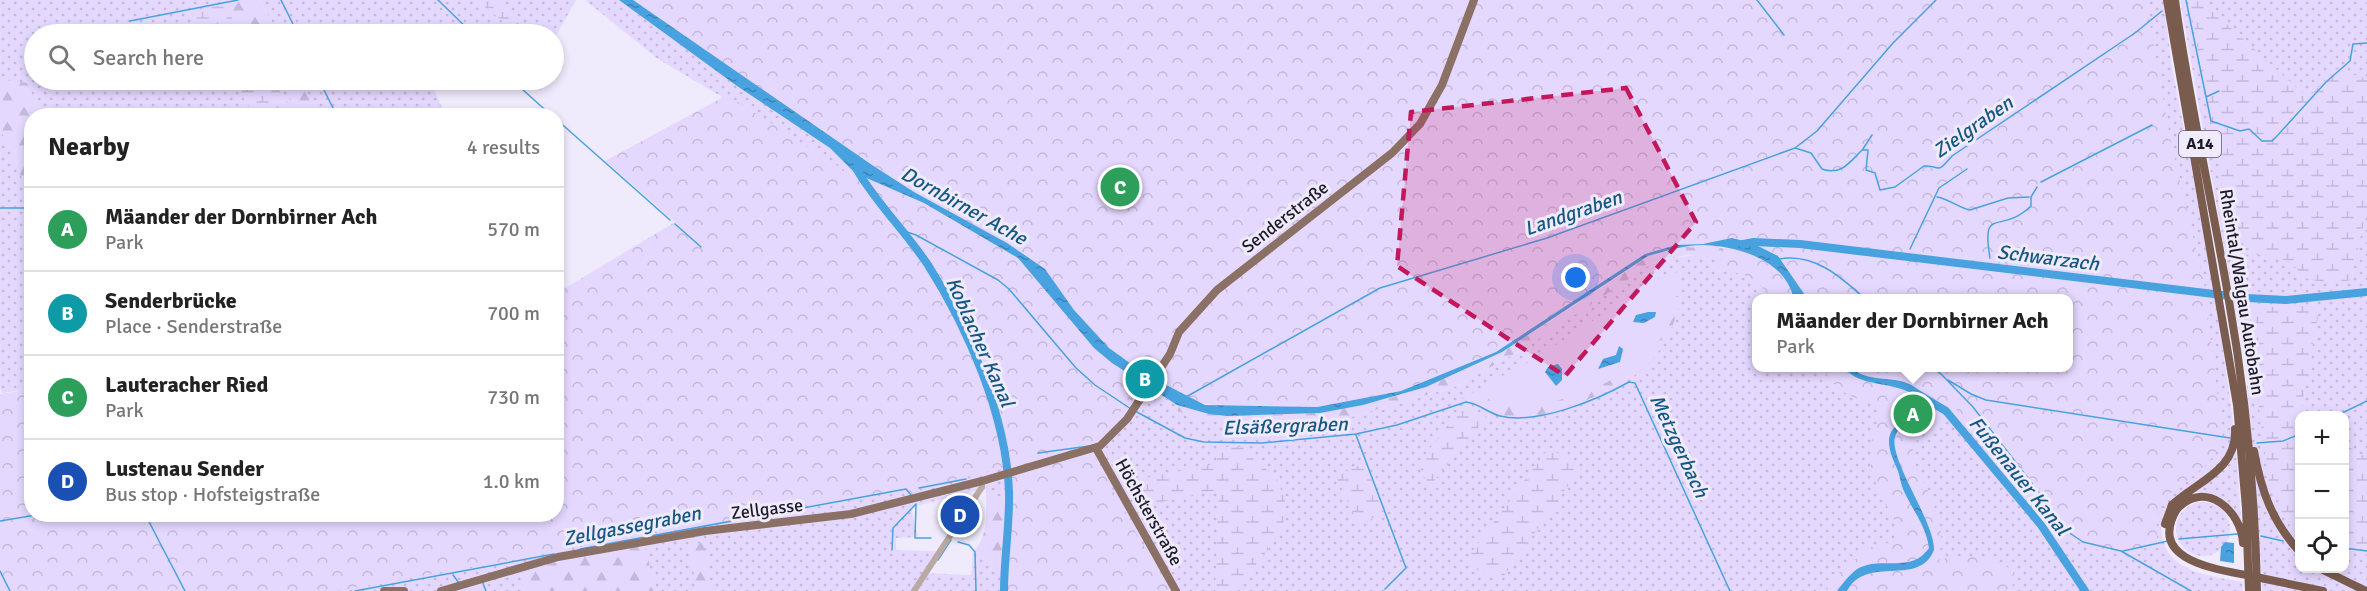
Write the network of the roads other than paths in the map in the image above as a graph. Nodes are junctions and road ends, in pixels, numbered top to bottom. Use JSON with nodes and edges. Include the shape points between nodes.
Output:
{"nodes":[{"id":1,"x":1474,"y":0,"type":"edge"},
{"id":2,"x":2167,"y":0,"type":"edge"},
{"id":3,"x":2175,"y":0,"type":"edge"},
{"id":4,"x":2223,"y":287,"type":"junction"},
{"id":5,"x":2241,"y":403,"type":"junction"},
{"id":6,"x":1096,"y":448,"type":"junction"},
{"id":7,"x":982,"y":481,"type":"junction"},
{"id":8,"x":2174,"y":507,"type":"junction"},
{"id":9,"x":2295,"y":546,"type":"edge"},
{"id":10,"x":2329,"y":573,"type":"edge"},
{"id":11,"x":384,"y":591,"type":"edge"},
{"id":12,"x":404,"y":591,"type":"edge"},
{"id":13,"x":441,"y":591,"type":"edge"},
{"id":14,"x":914,"y":591,"type":"edge"},
{"id":15,"x":1176,"y":591,"type":"edge"},
{"id":16,"x":2248,"y":591,"type":"edge"},
{"id":17,"x":2257,"y":591,"type":"edge"},
{"id":18,"x":2296,"y":591,"type":"edge"},
{"id":19,"x":2324,"y":591,"type":"edge"},
{"id":20,"x":2366,"y":591,"type":"edge"}],
"edges":[{"from":1,"to":6,"type":"main road","name":"Senderstraße","via":[[1442,85],[1420,124],[1392,153],[1217,290],[1179,332],[1136,407]]},
{"from":2,"to":4,"type":"highway","name":"Rheintal/Walgau Autobahn","number":"A14"},
{"from":3,"to":4,"type":"highway","name":"Rheintal/Walgau Autobahn","number":"A14"},
{"from":4,"to":5,"type":"highway","name":"Rheintal/Walgau Autobahn","number":"A14"},
{"from":5,"to":8,"type":"highway","via":[[2234,443],[2223,467]]},
{"from":5,"to":9,"type":"highway","via":[[2248,406],[2263,494],[2277,524]]},
{"from":5,"to":16,"type":"highway","name":"Rheintal/Walgau Autobahn","number":"A14"},
{"from":5,"to":17,"type":"highway","name":"Rheintal/Walgau Autobahn","number":"A14","via":[[2253,502]]},
{"from":6,"to":7,"type":"main road","name":"Zellgasse"},
{"from":6,"to":15,"type":"main road","name":"Höchsterstraße"},
{"from":7,"to":13,"type":"main road","name":"Zellgasse","via":[[830,518],[705,531],[558,557]]},
{"from":7,"to":14,"type":"street","via":[[982,487]]},
{"from":8,"to":16,"type":"highway","via":[[2204,496],[2221,501],[2231,511],[2243,538]]},
{"from":8,"to":18,"type":"highway","bridge":true,"via":[[2165,520],[2164,537],[2174,556],[2184,563]]},
{"from":8,"to":19,"type":"highway","bridge":true,"via":[[2171,539],[2188,560]]},
{"from":10,"to":20,"type":"highway"},
{"from":11,"to":12,"type":"main road"}]}
